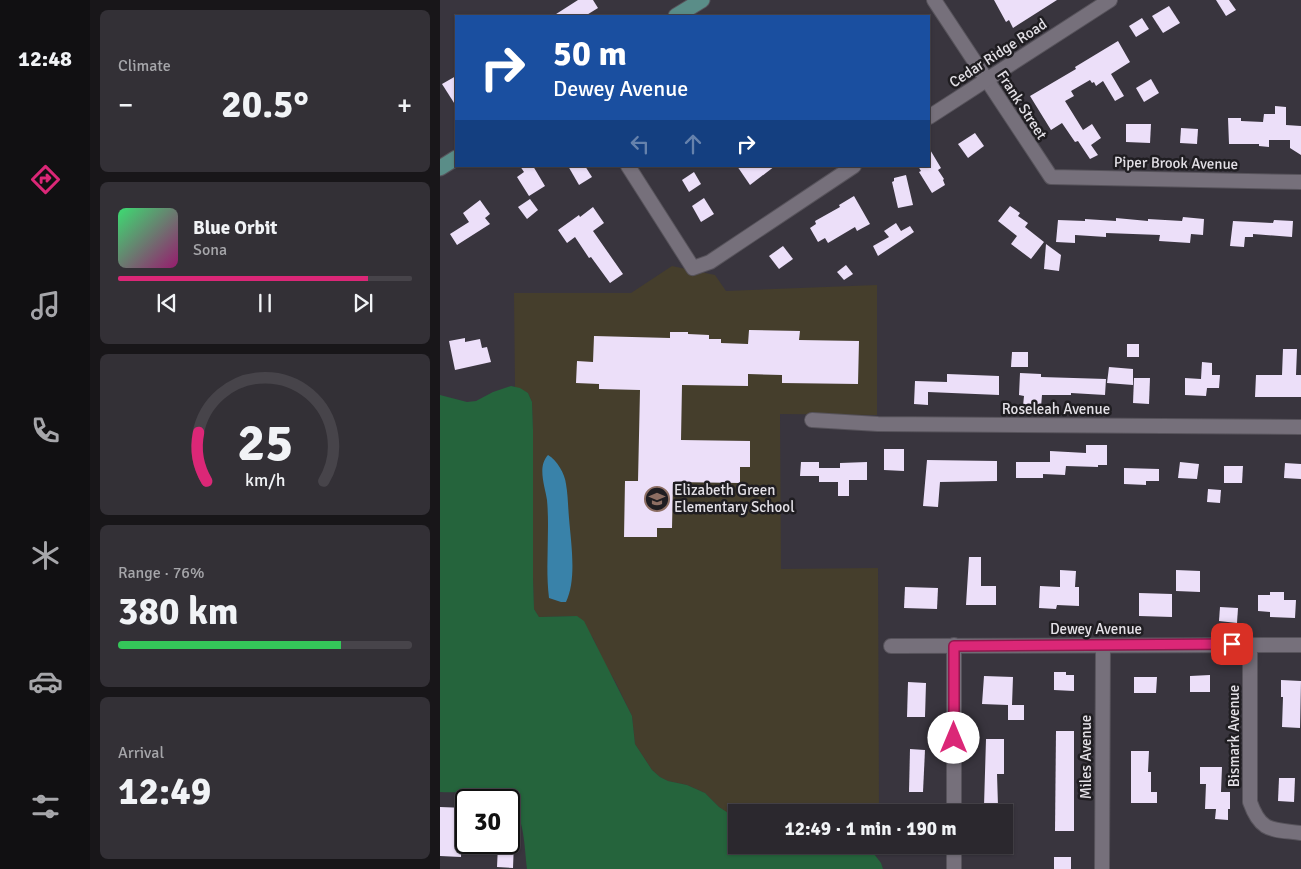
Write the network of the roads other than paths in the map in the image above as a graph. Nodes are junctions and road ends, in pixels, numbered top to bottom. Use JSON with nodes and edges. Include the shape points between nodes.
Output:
{"nodes":[{"id":1,"x":702,"y":0,"type":"edge"},
{"id":2,"x":934,"y":0,"type":"edge"},
{"id":3,"x":1110,"y":0,"type":"edge"},
{"id":4,"x":678,"y":15,"type":"edge"},
{"id":5,"x":986,"y":80,"type":"junction"},
{"id":6,"x":930,"y":116,"type":"edge"},
{"id":7,"x":455,"y":159,"type":"edge"},
{"id":8,"x":629,"y":167,"type":"edge"},
{"id":9,"x":852,"y":167,"type":"edge"},
{"id":10,"x":440,"y":168,"type":"edge"},
{"id":11,"x":1050,"y":178,"type":"joint"},
{"id":12,"x":1301,"y":182,"type":"edge"},
{"id":13,"x":812,"y":420,"type":"dead end"},
{"id":14,"x":1301,"y":427,"type":"edge"},
{"id":15,"x":1250,"y":644,"type":"junction"},
{"id":16,"x":1301,"y":645,"type":"edge"},
{"id":17,"x":892,"y":646,"type":"dead end"},
{"id":18,"x":954,"y":646,"type":"junction"},
{"id":19,"x":1103,"y":646,"type":"junction"},
{"id":20,"x":954,"y":804,"type":"edge"},
{"id":21,"x":1301,"y":833,"type":"edge"},
{"id":22,"x":954,"y":854,"type":"edge"},
{"id":23,"x":954,"y":869,"type":"edge"},
{"id":24,"x":1102,"y":869,"type":"edge"}],
"edges":[{"from":1,"to":4,"type":"main road"},
{"from":2,"to":5,"type":"street","name":"Frank Street"},
{"from":3,"to":5,"type":"street","name":"Cedar Ridge Road"},
{"from":5,"to":6,"type":"street","name":"Cedar Ridge Road"},
{"from":5,"to":11,"type":"street","name":"Frank Street"},
{"from":7,"to":10,"type":"main road"},
{"from":8,"to":9,"type":"street","via":[[693,268],[710,262]]},
{"from":11,"to":12,"type":"street","name":"Piper Brook Avenue"},
{"from":13,"to":14,"type":"street","name":"Roseleah Avenue","via":[[878,424]]},
{"from":15,"to":16,"type":"street","name":"Dewey Avenue"},
{"from":15,"to":19,"type":"street","name":"Dewey Avenue"},
{"from":15,"to":21,"type":"street","name":"Bismark Avenue","via":[[1250,802],[1262,825]]},
{"from":17,"to":18,"type":"street","name":"Dewey Avenue"},
{"from":18,"to":19,"type":"street","name":"Dewey Avenue"},
{"from":18,"to":20,"type":"street"},
{"from":19,"to":24,"type":"street","name":"Miles Avenue"},
{"from":22,"to":23,"type":"street"}]}
